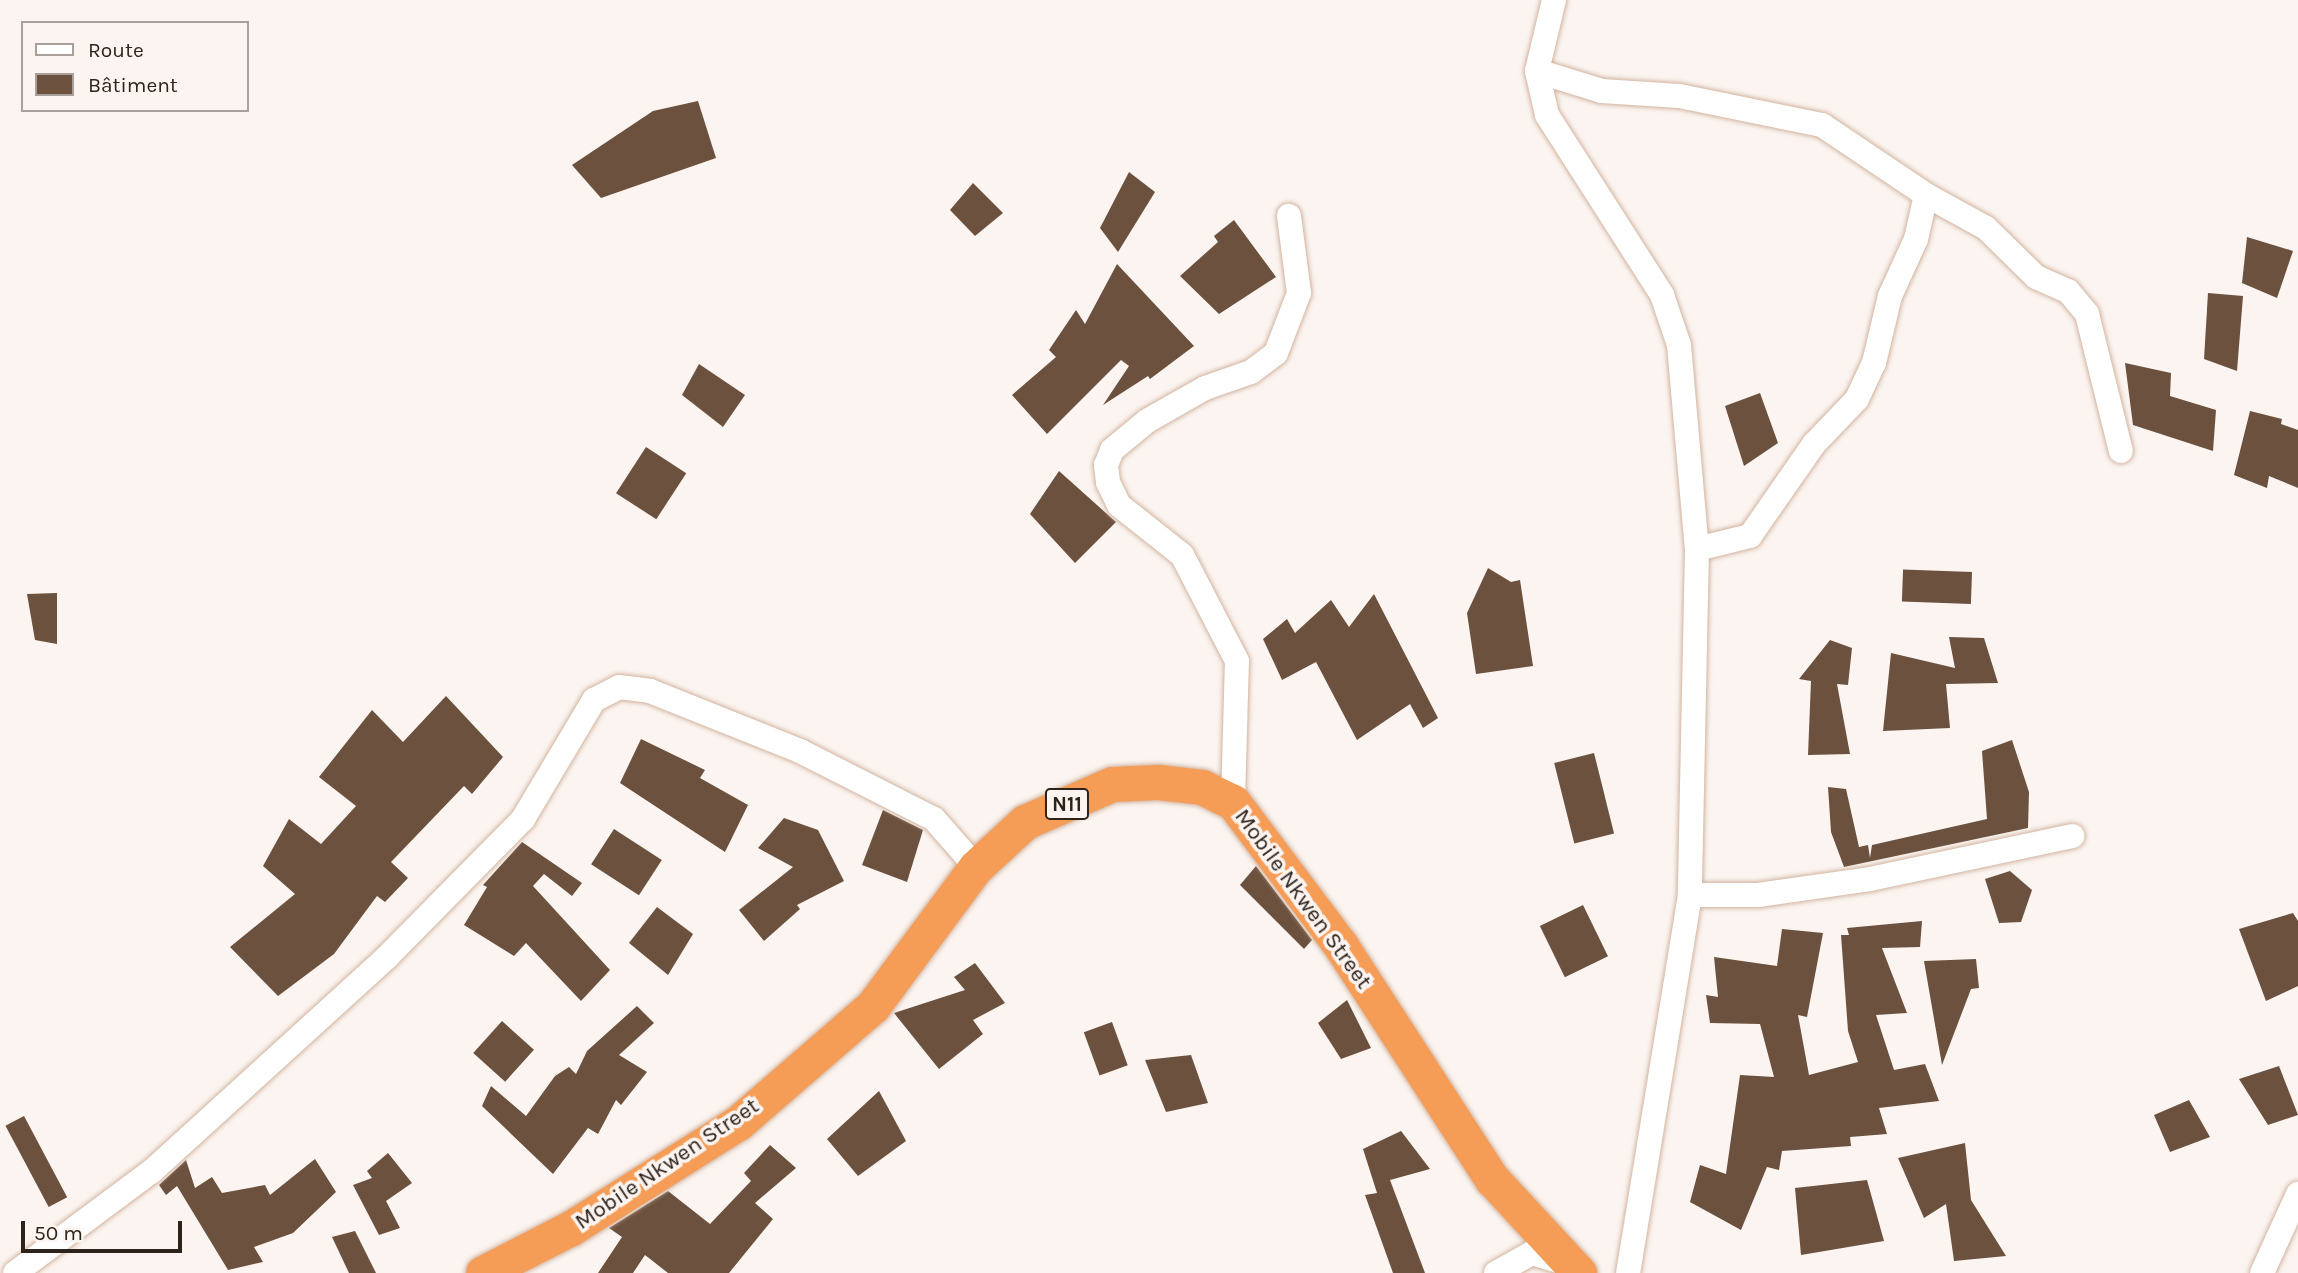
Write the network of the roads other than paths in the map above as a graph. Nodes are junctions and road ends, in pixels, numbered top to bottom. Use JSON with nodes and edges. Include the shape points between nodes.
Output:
{"nodes":[{"id":1,"x":1554,"y":0,"type":"edge"},
{"id":2,"x":1537,"y":71,"type":"junction"},
{"id":3,"x":1926,"y":195,"type":"junction"},
{"id":4,"x":1289,"y":216,"type":"dead end"},
{"id":5,"x":2122,"y":451,"type":"dead end"},
{"id":6,"x":1697,"y":549,"type":"junction"},
{"id":7,"x":1233,"y":802,"type":"junction"},
{"id":8,"x":2072,"y":836,"type":"dead end"},
{"id":9,"x":975,"y":867,"type":"junction"},
{"id":10,"x":1690,"y":895,"type":"junction"},
{"id":11,"x":2298,"y":1194,"type":"edge"},
{"id":12,"x":1573,"y":1268,"type":"edge"},
{"id":13,"x":15,"y":1273,"type":"edge"},
{"id":14,"x":483,"y":1273,"type":"edge"},
{"id":15,"x":1496,"y":1273,"type":"edge"},
{"id":16,"x":1628,"y":1273,"type":"edge"},
{"id":17,"x":2262,"y":1273,"type":"edge"}],
"edges":[{"from":1,"to":2,"type":"street"},
{"from":2,"to":3,"type":"street","via":[[1602,91],[1679,96],[1822,125]]},
{"from":2,"to":6,"type":"street","via":[[1547,116],[1662,295],[1679,345]]},
{"from":3,"to":5,"type":"street","via":[[1986,228],[2036,277],[2068,291],[2087,314]]},
{"from":3,"to":6,"type":"street","via":[[1916,239],[1890,296],[1874,363],[1857,399],[1814,444],[1750,536]]},
{"from":4,"to":7,"type":"street","via":[[1299,293],[1276,352],[1251,372],[1205,388],[1147,421],[1112,450],[1106,465],[1119,505],[1182,555],[1237,661]]},
{"from":6,"to":10,"type":"street"},
{"from":7,"to":9,"type":"highway","name":"Mobile Nkwen Street","number":"N11","via":[[1202,787],[1112,784],[1025,822]]},
{"from":7,"to":12,"type":"highway","name":"Mobile Nkwen Street","number":"N11","via":[[1341,947],[1492,1179]]},
{"from":8,"to":10,"type":"street","via":[[1870,879],[1758,895]]},
{"from":9,"to":13,"type":"street","via":[[934,819],[812,757],[650,691],[619,687],[594,699],[523,819],[387,957],[152,1171]]},
{"from":9,"to":14,"type":"highway","name":"Mobile Nkwen Street","number":"N11","via":[[873,1006],[738,1123],[571,1228]]},
{"from":10,"to":16,"type":"street"},
{"from":11,"to":17,"type":"street"},
{"from":12,"to":15,"type":"street","via":[[1532,1253]]}]}
